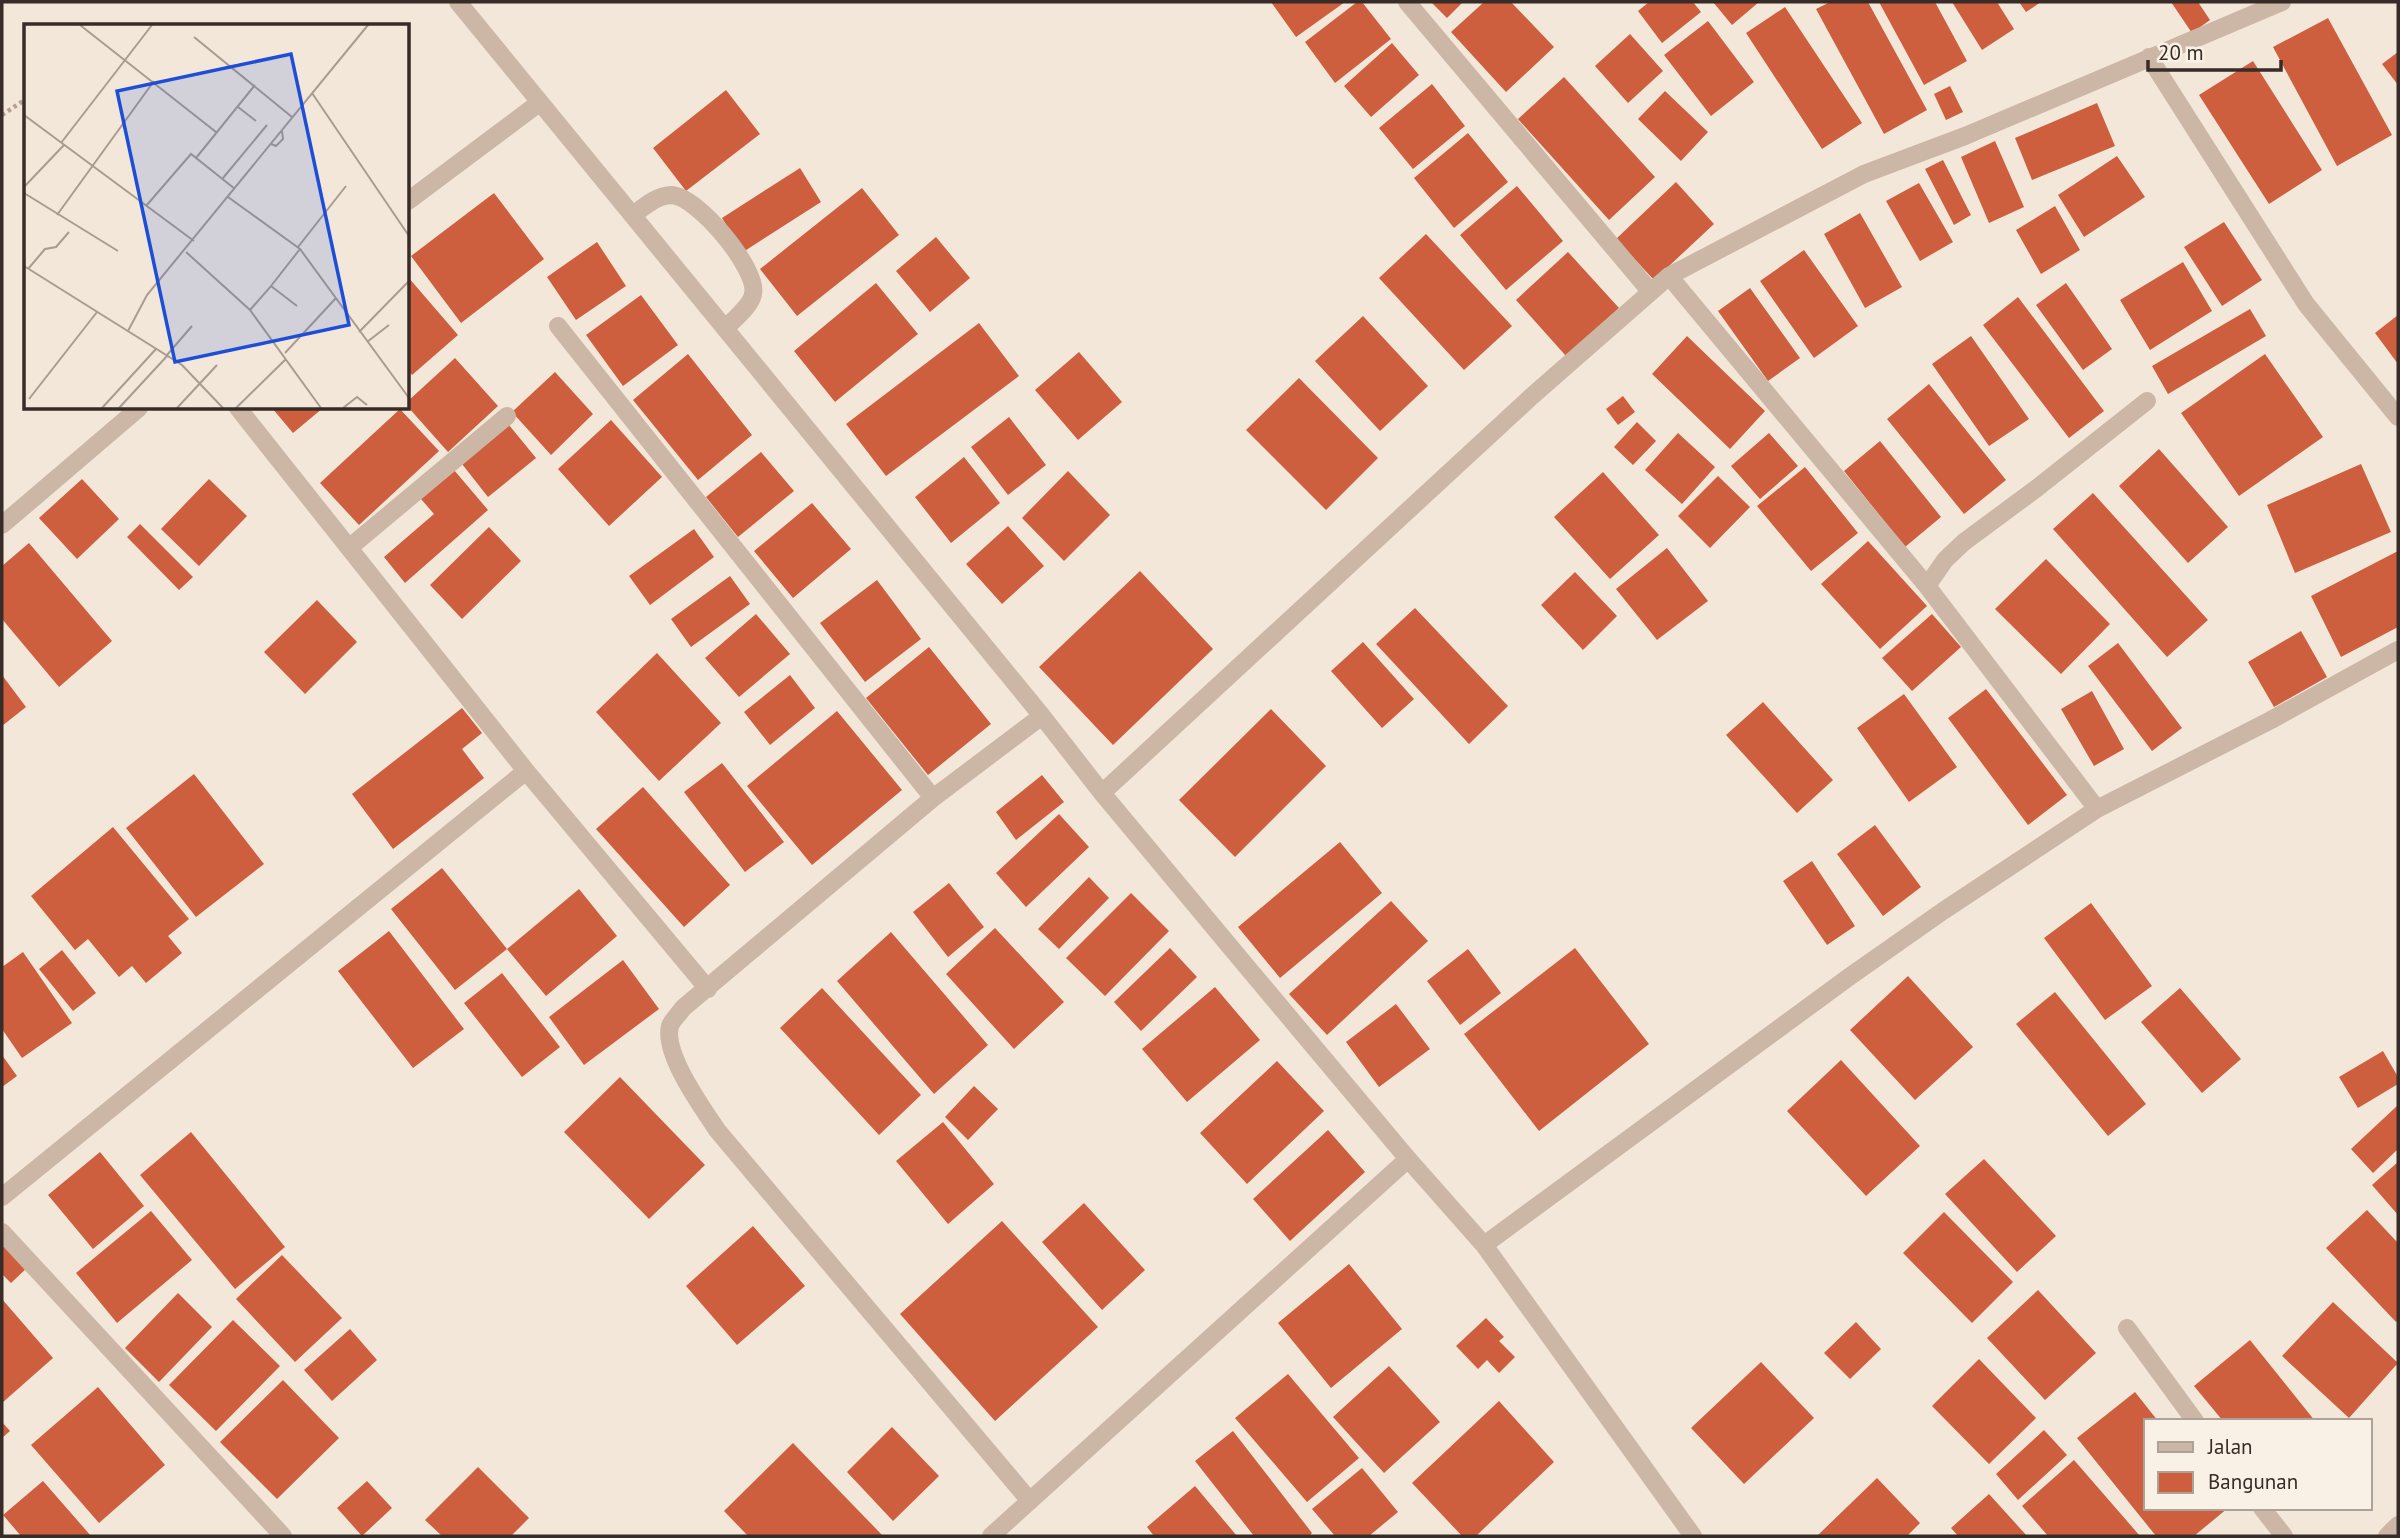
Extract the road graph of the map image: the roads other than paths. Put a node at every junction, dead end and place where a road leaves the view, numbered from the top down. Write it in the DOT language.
graph roads {
  1 [pos="458,2"];
  2 [pos="1407,2"];
  3 [pos="2282,2"];
  4 [pos="2149,57"];
  5 [pos="539,103"];
  6 [pos="410,200"];
  7 [pos="633,215"];
  8 [pos="1669,276"];
  9 [pos="1650,291"];
  10 [pos="558,326"];
  11 [pos="726,328"];
  12 [pos="2147,401"];
  13 [pos="137,410"];
  14 [pos="240,410"];
  15 [pos="507,416"];
  16 [pos="2398,417"];
  17 [pos="2,524"];
  18 [pos="350,547"];
  19 [pos="1927,586"];
  20 [pos="2398,650"];
  21 [pos="1042,716"];
  22 [pos="526,771"];
  23 [pos="1102,793"];
  24 [pos="933,798"];
  25 [pos="2097,809"];
  26 [pos="708,989"];
  27 [pos="1408,1159"];
  28 [pos="2,1197"];
  29 [pos="2,1232"];
  30 [pos="1485,1245"];
  31 [pos="2127,1328"];
  32 [pos="2194,1419"];
  33 [pos="1030,1501"];
  34 [pos="2264,1510"];
  35 [pos="2398,1525"];
  36 [pos="283,1536"];
  37 [pos="991,1536"];
  38 [pos="1693,1536"];
  39 [pos="2284,1536"];
  40 [pos="2387,1536"];
  1 -- 5 [label="street"];
  2 -- 9 [label="street"];
  3 -- 4 [label="street"];
  4 -- 8 [label="street"];
  4 -- 16 [label="street"];
  5 -- 6 [label="street"];
  5 -- 7 [label="street"];
  7 -- 11 [label="street"];
  7 -- 11 [label="street"];
  8 -- 9 [label="street"];
  8 -- 19 [label="street"];
  9 -- 23 [label="street"];
  10 -- 24 [label="street"];
  11 -- 21 [label="street"];
  12 -- 19 [label="street"];
  13 -- 17 [label="street"];
  14 -- 18 [label="street"];
  15 -- 18 [label="street"];
  18 -- 22 [label="street"];
  19 -- 25 [label="street"];
  20 -- 25 [label="street"];
  21 -- 23 [label="street"];
  21 -- 24 [label="street"];
  22 -- 26 [label="street"];
  22 -- 28 [label="street"];
  23 -- 27 [label="street"];
  24 -- 26 [label="street"];
  25 -- 30 [label="street"];
  26 -- 33 [label="street"];
  27 -- 30 [label="street"];
  27 -- 33 [label="street"];
  29 -- 36 [label="street"];
  30 -- 38 [label="street"];
  31 -- 32 [label="street"];
  33 -- 37 [label="street"];
  34 -- 39 [label="street"];
  35 -- 40 [label="street"];
}
